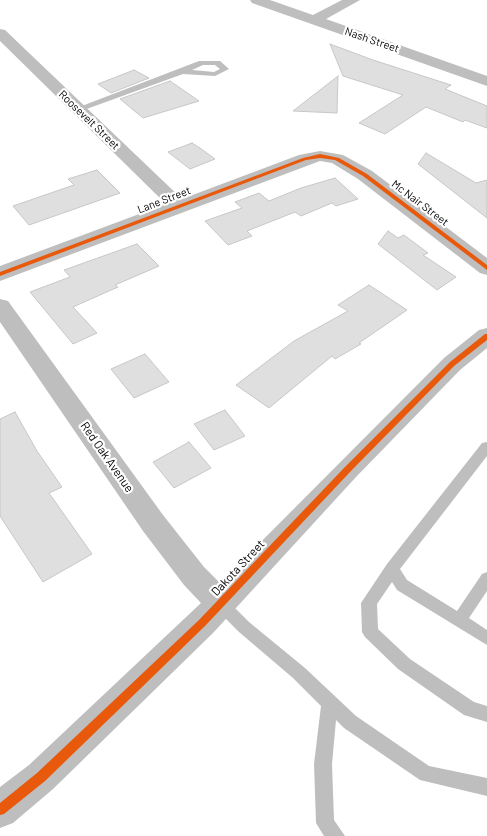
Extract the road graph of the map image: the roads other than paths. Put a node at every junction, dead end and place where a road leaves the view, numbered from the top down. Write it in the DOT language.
graph roads {
  1 [pos="257,0"];
  2 [pos="353,0"];
  3 [pos="314,20"];
  4 [pos="0,33"];
  5 [pos="182,72"];
  6 [pos="487,80"];
  7 [pos="78,109"];
  8 [pos="337,159"];
  9 [pos="179,206"];
  10 [pos="487,268"];
  11 [pos="0,274"];
  12 [pos="0,306"];
  13 [pos="487,336"];
  14 [pos="487,447"];
  15 [pos="392,569"];
  16 [pos="487,579"];
  17 [pos="220,604"];
  18 [pos="459,620"];
  19 [pos="487,638"];
  20 [pos="330,703"];
  21 [pos="487,714"];
  22 [pos="487,787"];
  23 [pos="0,810"];
  24 [pos="336,836"];
  1 -- 3 [label="street, Nash Street"];
  2 -- 3 [label="street"];
  3 -- 6 [label="street, Nash Street"];
  4 -- 7 [label="street, Roosevelt Street"];
  5 -- 7 [label="lane"];
  7 -- 9 [label="street, Roosevelt Street"];
  8 -- 9 [label="street, Lane Street"];
  8 -- 10 [label="street, Mc Nair Street"];
  9 -- 11 [label="street, Lane Street"];
  12 -- 17 [label="street, Red Oak Avenue"];
  13 -- 17 [label="street, Dakota Street"];
  14 -- 15 [label="lane"];
  15 -- 18 [label="lane"];
  15 -- 21 [label="lane"];
  16 -- 18 [label="lane"];
  17 -- 20 [label="lane"];
  17 -- 23 [label="street, Dakota Street"];
  18 -- 19 [label="lane"];
  20 -- 22 [label="lane"];
  20 -- 24 [label="lane"];
}
